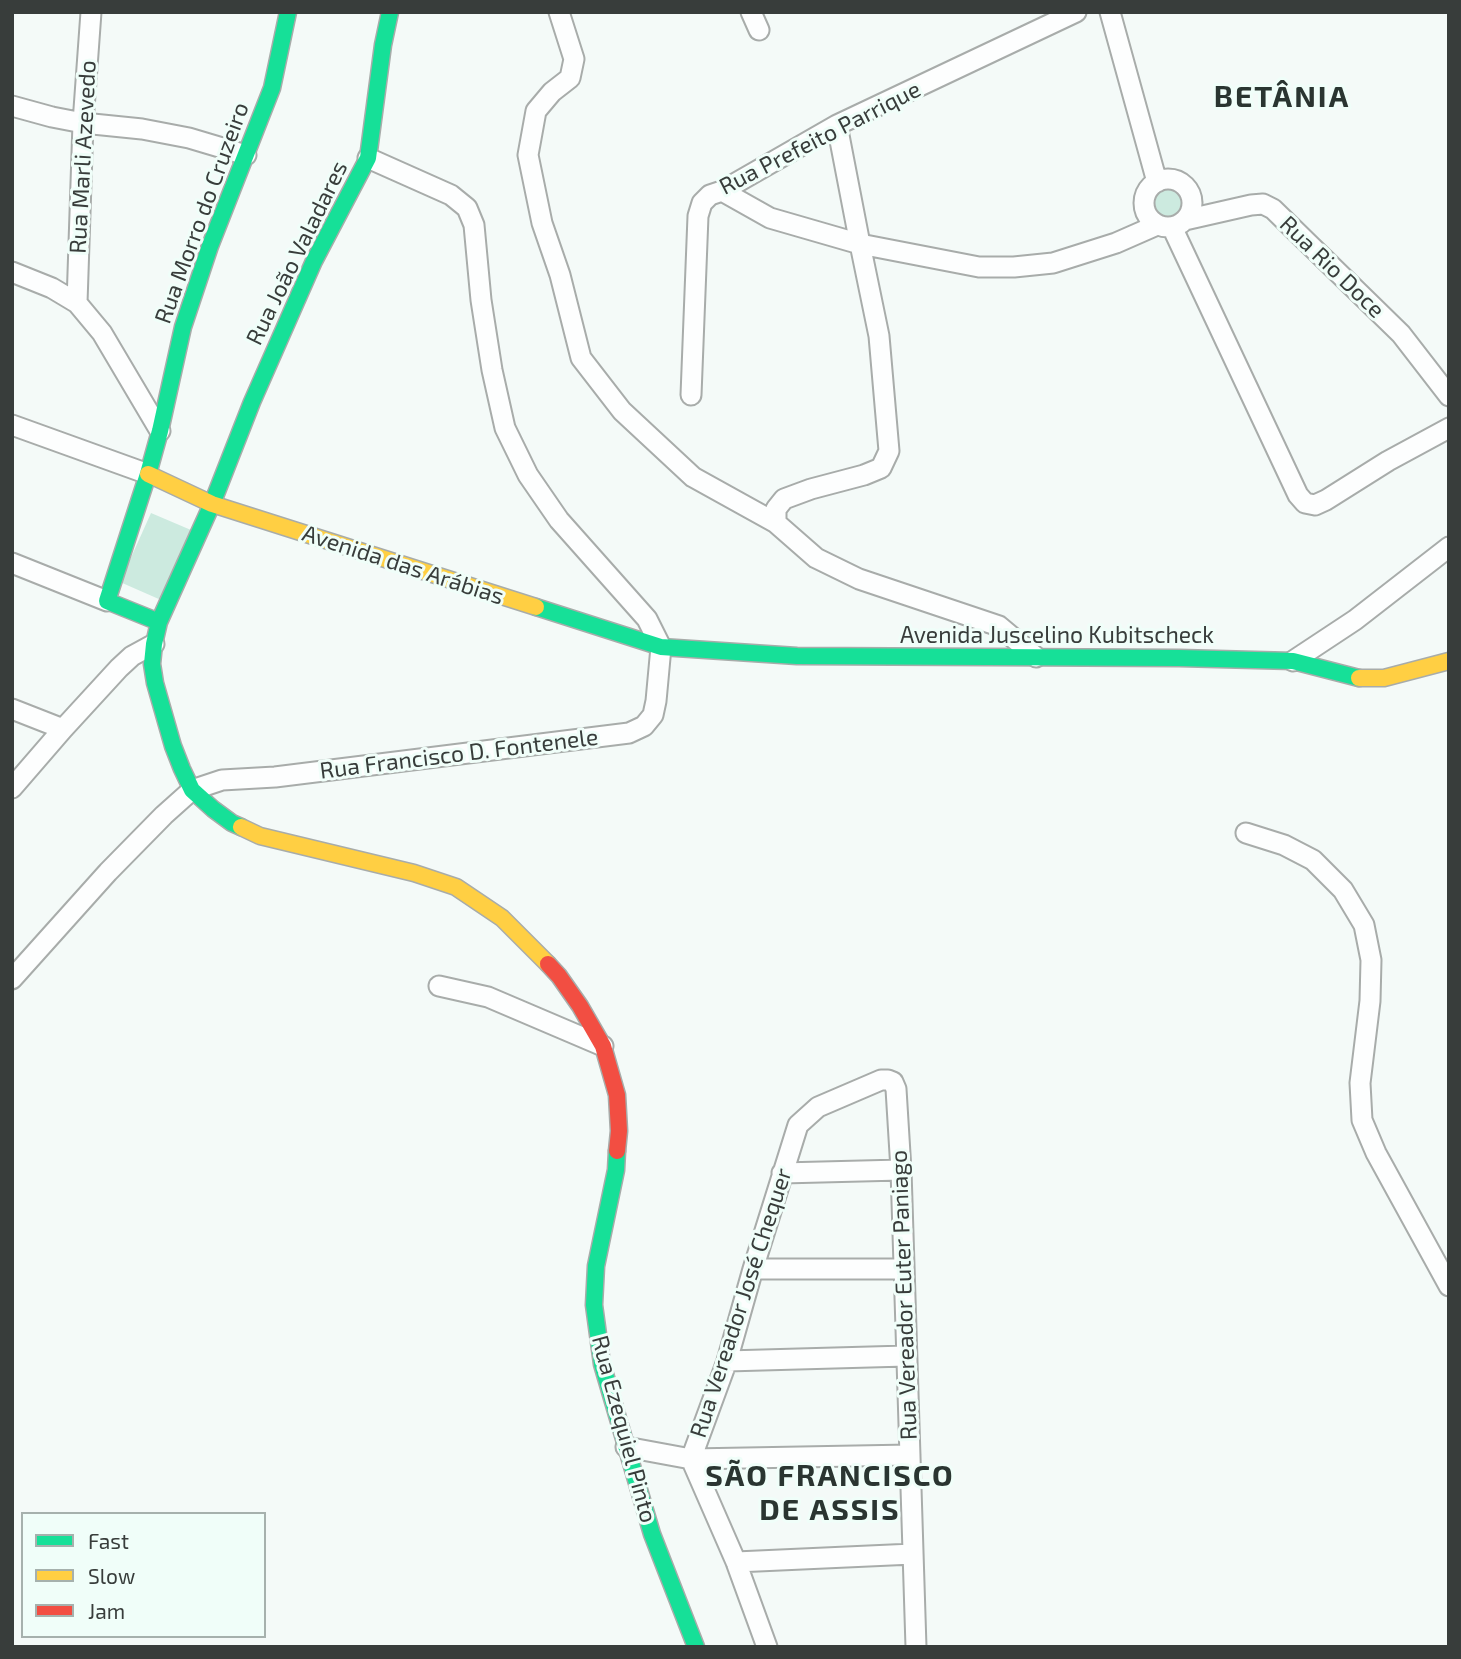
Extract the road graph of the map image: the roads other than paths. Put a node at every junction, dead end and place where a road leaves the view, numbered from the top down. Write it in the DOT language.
graph roads {
  1 [pos="90,12"];
  2 [pos="288,12"];
  3 [pos="390,12"];
  4 [pos="559,12"];
  5 [pos="1076,12"];
  6 [pos="1110,12"];
  7 [pos="12,106"];
  8 [pos="83,123"];
  9 [pos="837,125"];
  10 [pos="246,155"];
  11 [pos="368,158"];
  12 [pos="1157,182"];
  13 [pos="722,191"];
  14 [pos="1171,224"];
  15 [pos="860,244"];
  16 [pos="12,272"];
  17 [pos="77,303"];
  18 [pos="691,395"];
  19 [pos="1449,396"];
  20 [pos="12,425"];
  21 [pos="1449,428"];
  22 [pos="160,431"];
  23 [pos="148,474"];
  24 [pos="212,505"];
  25 [pos="776,523"];
  26 [pos="1449,547"];
  27 [pos="12,563"];
  28 [pos="107,601"];
  29 [pos="159,622"];
  30 [pos="154,644"];
  31 [pos="661,647"];
  32 [pos="1036,657"];
  33 [pos="1293,661"];
  34 [pos="1449,661"];
  35 [pos="12,709"];
  36 [pos="63,729"];
  37 [pos="12,788"];
  38 [pos="192,790"];
  39 [pos="1246,833"];
  40 [pos="12,979"];
  41 [pos="439,986"];
  42 [pos="603,1046"];
  43 [pos="881,1080"];
  44 [pos="901,1170"];
  45 [pos="782,1173"];
  46 [pos="753,1269"];
  47 [pos="904,1269"];
  48 [pos="1449,1286"];
  49 [pos="906,1356"];
  50 [pos="727,1361"];
  51 [pos="626,1447"];
  52 [pos="909,1455"];
  53 [pos="691,1458"];
  54 [pos="913,1554"];
  55 [pos="736,1562"];
  56 [pos="696,1647"];
  57 [pos="767,1647"];
  58 [pos="916,1647"];
  1 -- 8 [label="street, Rua Marli Azevedo"];
  2 -- 10 [label="street, Rua Morro do Cruzeiro"];
  3 -- 11 [label="street, Rua João Valadares"];
  4 -- 25 [label="street"];
  5 -- 9 [label="street, Rua Prefeito Parrique"];
  6 -- 12 [label="street"];
  7 -- 8 [label="street"];
  8 -- 10 [label="street"];
  8 -- 17 [label="street, Rua Marli Azevedo"];
  9 -- 13 [label="street, Rua Prefeito Parrique"];
  9 -- 15 [label="street"];
  10 -- 22 [label="street, Rua Morro do Cruzeiro"];
  11 -- 24 [label="street, Rua João Valadares"];
  11 -- 31 [label="street"];
  12 -- 14 [label="street"];
  12 -- 14 [label="street"];
  13 -- 15 [label="street, Rua Rio Doce"];
  13 -- 18 [label="street, Rua Prefeito Parrique"];
  14 -- 15 [label="street, Rua Rio Doce"];
  14 -- 19 [label="street, Rua Rio Doce"];
  14 -- 21 [label="street"];
  15 -- 25 [label="street"];
  16 -- 17 [label="street"];
  17 -- 22 [label="street"];
  20 -- 23 [label="street"];
  22 -- 23 [label="street, Rua Morro do Cruzeiro"];
  23 -- 24 [label="street, Avenida das Arábias"];
  23 -- 28 [label="street, Rua Morro do Cruzeiro"];
  24 -- 29 [label="street, Rua João Valadares"];
  24 -- 31 [label="street, Avenida das Arábias"];
  25 -- 32 [label="street"];
  26 -- 33 [label="street"];
  27 -- 28 [label="street"];
  28 -- 29 [label="street"];
  29 -- 30 [label="street, Rua João Valadares"];
  30 -- 36 [label="street"];
  30 -- 38 [label="street, Rua João Valadares"];
  31 -- 32 [label="street, Avenida Juscelino Kubitscheck"];
  31 -- 38 [label="street, Rua Francisco D. Fontenele"];
  32 -- 33 [label="street, Avenida Juscelino Kubitscheck"];
  33 -- 34 [label="street, Avenida Juscelino Kubitscheck"];
  35 -- 36 [label="street"];
  36 -- 37 [label="street"];
  38 -- 40 [label="street"];
  38 -- 42 [label="street, Rua Ezequiel Pinto"];
  39 -- 48 [label="street"];
  41 -- 42 [label="street"];
  42 -- 51 [label="street, Rua Ezequiel Pinto"];
  43 -- 44 [label="street, Rua Vereador Euter Paniago"];
  43 -- 45 [label="street, Rua Vereador José Chequer"];
  44 -- 45 [label="street"];
  44 -- 47 [label="street, Rua Vereador Euter Paniago"];
  45 -- 46 [label="street, Rua Vereador José Chequer"];
  46 -- 47 [label="street"];
  46 -- 50 [label="street, Rua Vereador José Chequer"];
  47 -- 49 [label="street, Rua Vereador Euter Paniago"];
  49 -- 50 [label="street"];
  49 -- 52 [label="street, Rua Vereador Euter Paniago"];
  50 -- 53 [label="street, Rua Vereador José Chequer"];
  51 -- 53 [label="street"];
  51 -- 56 [label="street, Rua Ezequiel Pinto"];
  52 -- 53 [label="street"];
  52 -- 54 [label="street, Rua Vereador Euter Paniago"];
  53 -- 55 [label="street, Rua Vereador José Chequer"];
  54 -- 55 [label="street"];
  54 -- 58 [label="street, Rua Vereador Euter Paniago"];
  55 -- 57 [label="street, Rua Vereador José Chequer"];
}
